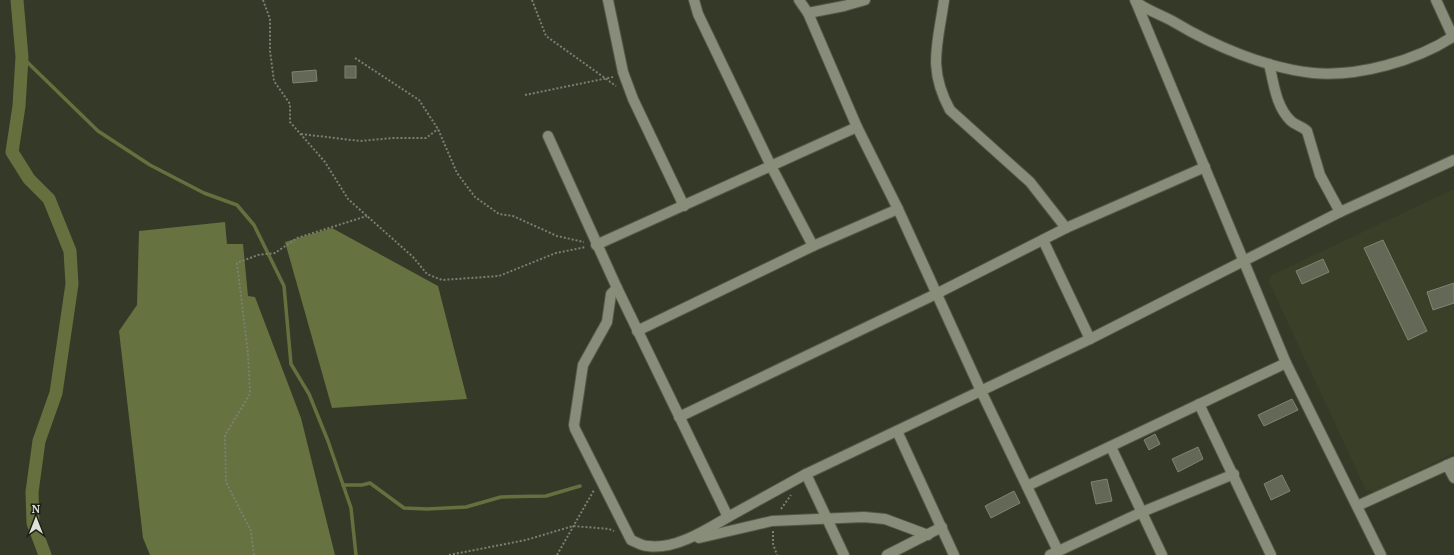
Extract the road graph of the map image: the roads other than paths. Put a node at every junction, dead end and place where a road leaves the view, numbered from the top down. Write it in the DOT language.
graph roads {
  1 [pos="608,0"];
  2 [pos="694,0"];
  3 [pos="799,0"];
  4 [pos="865,0"];
  5 [pos="944,0"];
  6 [pos="1436,0"];
  7 [pos="1136,1"];
  8 [pos="808,13"];
  9 [pos="1454,37"];
  10 [pos="1269,64"];
  11 [pos="857,127"];
  12 [pos="548,136"];
  13 [pos="1454,160"];
  14 [pos="771,166"];
  15 [pos="1205,167"];
  16 [pos="684,206"];
  17 [pos="898,209"];
  18 [pos="1340,212"];
  19 [pos="1066,228"];
  20 [pos="1043,240"];
  21 [pos="596,245"];
  22 [pos="813,246"];
  23 [pos="1242,260"];
  24 [pos="617,288"];
  25 [pos="936,294"];
  26 [pos="637,331"];
  27 [pos="1090,339"];
  28 [pos="1286,363"];
  29 [pos="981,391"];
  30 [pos="1199,404"];
  31 [pos="679,417"];
  32 [pos="897,431"];
  33 [pos="1111,447"];
  34 [pos="1451,463"];
  35 [pos="806,474"];
  36 [pos="1234,474"];
  37 [pos="1454,478"];
  38 [pos="1027,486"];
  39 [pos="1357,506"];
  40 [pos="1142,512"];
  41 [pos="728,516"];
  42 [pos="827,519"];
  43 [pos="942,527"];
  44 [pos="928,535"];
  45 [pos="666,545"];
  46 [pos="1054,553"];
  47 [pos="1269,554"];
  48 [pos="844,555"];
  49 [pos="887,555"];
  50 [pos="954,555"];
  51 [pos="1162,555"];
  52 [pos="1381,555"];
  1 -- 16 [label="street"];
  2 -- 14 [label="street"];
  3 -- 8 [label="street"];
  4 -- 8 [label="street"];
  5 -- 19 [label="street"];
  6 -- 9 [label="street"];
  7 -- 10 [label="street"];
  7 -- 15 [label="street"];
  8 -- 11 [label="street"];
  9 -- 10 [label="street"];
  10 -- 18 [label="street"];
  11 -- 14 [label="street"];
  11 -- 17 [label="street"];
  12 -- 21 [label="street"];
  13 -- 18 [label="street"];
  14 -- 16 [label="street"];
  14 -- 22 [label="street"];
  15 -- 19 [label="street"];
  15 -- 23 [label="street"];
  16 -- 21 [label="street"];
  17 -- 22 [label="street"];
  17 -- 25 [label="street"];
  18 -- 23 [label="street"];
  19 -- 20 [label="street"];
  20 -- 25 [label="street"];
  20 -- 27 [label="street"];
  21 -- 24 [label="street"];
  22 -- 26 [label="street"];
  23 -- 27 [label="street"];
  23 -- 28 [label="street"];
  24 -- 26 [label="street"];
  24 -- 45 [label="street"];
  25 -- 29 [label="street"];
  25 -- 31 [label="street"];
  26 -- 31 [label="street"];
  27 -- 29 [label="street"];
  28 -- 30 [label="street"];
  28 -- 39 [label="street"];
  29 -- 32 [label="street"];
  29 -- 38 [label="street"];
  30 -- 33 [label="street"];
  30 -- 36 [label="street"];
  31 -- 41 [label="street"];
  32 -- 35 [label="street"];
  32 -- 43 [label="street"];
  33 -- 38 [label="street"];
  33 -- 40 [label="street"];
  34 -- 37 [label="street"];
  34 -- 39 [label="street"];
  35 -- 41 [label="street"];
  35 -- 42 [label="street"];
  36 -- 40 [label="street"];
  36 -- 47 [label="street"];
  38 -- 46 [label="street"];
  39 -- 52 [label="street"];
  40 -- 46 [label="street"];
  40 -- 51 [label="street"];
  41 -- 45 [label="street"];
  42 -- 44 [label="street"];
  42 -- 45 [label="street"];
  42 -- 48 [label="street"];
  43 -- 44 [label="street"];
  43 -- 50 [label="street"];
  44 -- 49 [label="street"];
}
